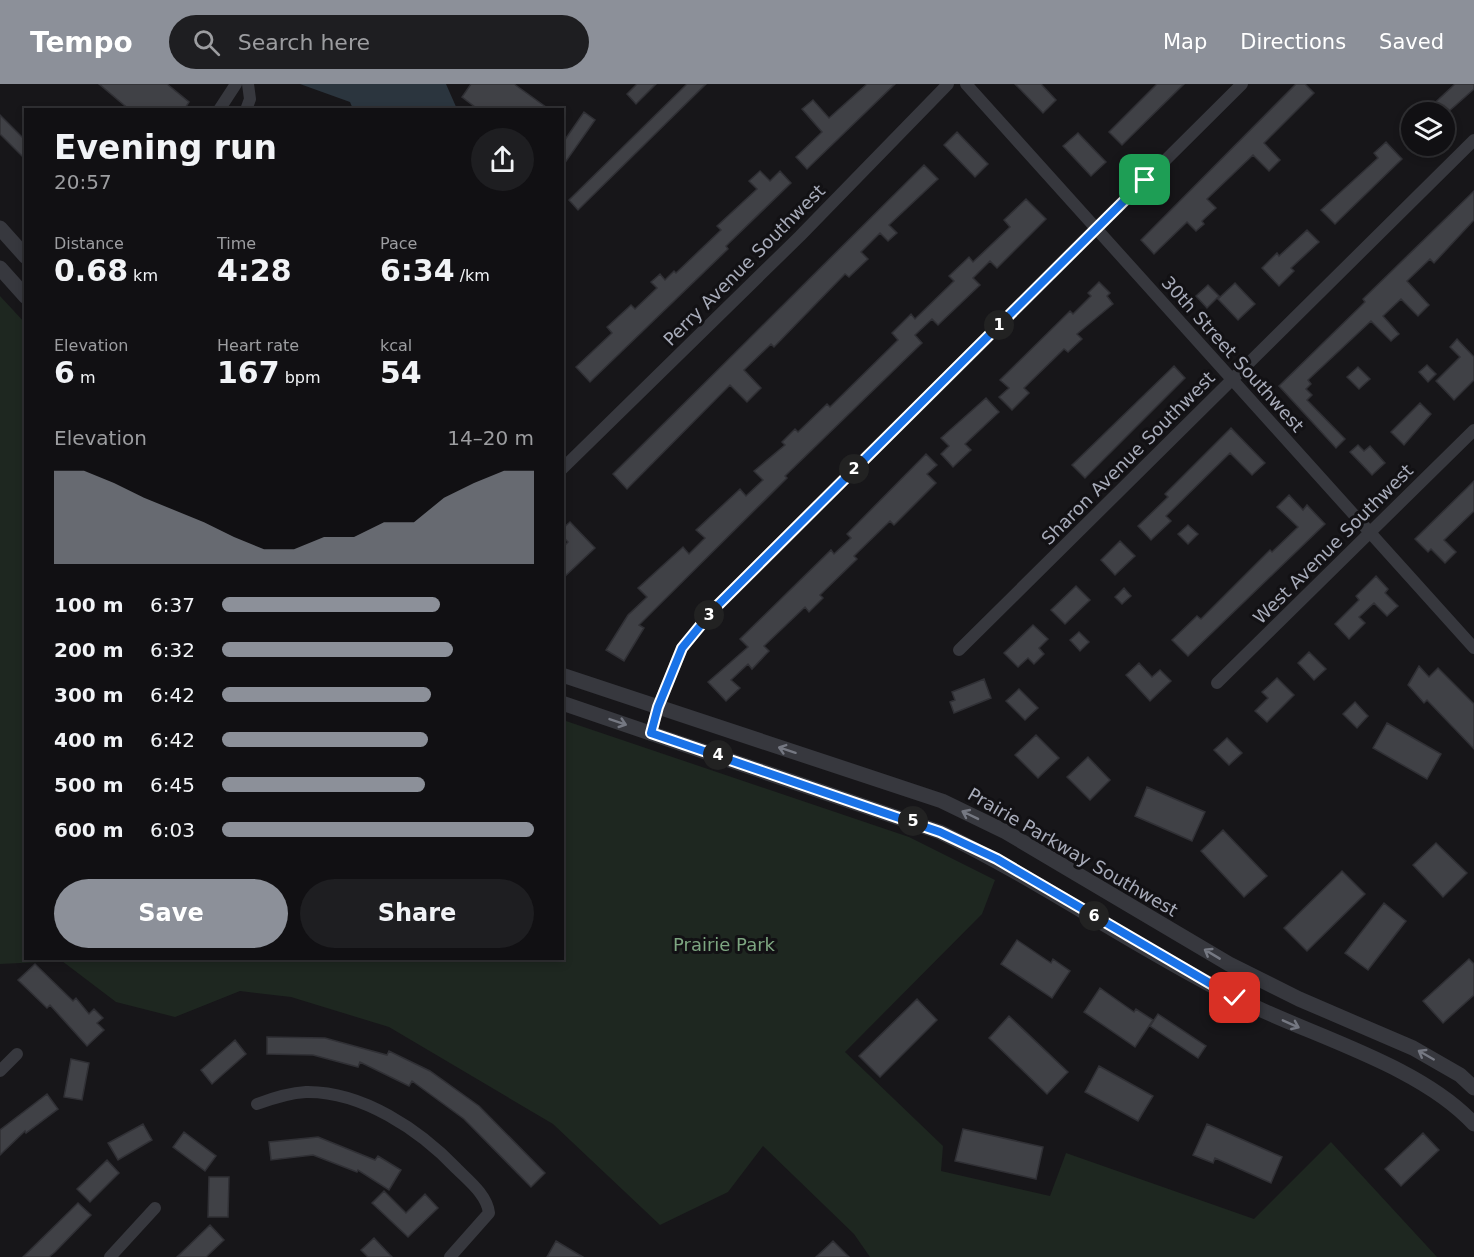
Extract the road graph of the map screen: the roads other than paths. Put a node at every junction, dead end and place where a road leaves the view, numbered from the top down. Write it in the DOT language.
graph roads {
  1 [pos="236,84"];
  2 [pos="248,84"];
  3 [pos="948,84"];
  4 [pos="966,84"];
  5 [pos="1242,84"];
  6 [pos="220,108"];
  7 [pos="247,108"];
  8 [pos="1474,140"];
  9 [pos="0,228"];
  10 [pos="1096,228"];
  11 [pos="24,255"];
  12 [pos="0,268"];
  13 [pos="24,295"];
  14 [pos="1233,380"];
  15 [pos="1474,430"];
  16 [pos="564,467"];
  17 [pos="1369,535"];
  18 [pos="1474,648"];
  19 [pos="959,650"];
  20 [pos="564,676"];
  21 [pos="1217,683"];
  22 [pos="564,704"];
  23 [pos="658,707"];
  24 [pos="651,733"];
  25 [pos="16,1054"];
  26 [pos="0,1071"];
  27 [pos="1474,1088"];
  28 [pos="257,1104"];
  29 [pos="1474,1124"];
  30 [pos="155,1208"];
  31 [pos="110,1257"];
  32 [pos="450,1257"];
  1 -- 6 [label="street"];
  2 -- 7 [label="street"];
  3 -- 16 [label="street, Perry Avenue Southwest"];
  4 -- 10 [label="street, 30th Street Southwest"];
  5 -- 10 [label="street"];
  8 -- 14 [label="street, Sharon Avenue Southwest"];
  9 -- 11 [label="street"];
  10 -- 14 [label="street, 30th Street Southwest"];
  10 -- 23 [label="street"];
  12 -- 13 [label="street"];
  14 -- 17 [label="street, 30th Street Southwest"];
  14 -- 19 [label="street, Sharon Avenue Southwest"];
  15 -- 17 [label="street, West Avenue Southwest"];
  17 -- 18 [label="street, 30th Street Southwest"];
  17 -- 21 [label="street, West Avenue Southwest"];
  20 -- 23 [label="street, Prairie Parkway Southwest"];
  22 -- 24 [label="street, one-way"];
  23 -- 24 [label="street"];
  27 -- 23 [label="street, Prairie Parkway Southwest, one-way"];
  24 -- 29 [label="street, one-way"];
  25 -- 26 [label="street"];
  28 -- 32 [label="street"];
  30 -- 31 [label="street"];
}
